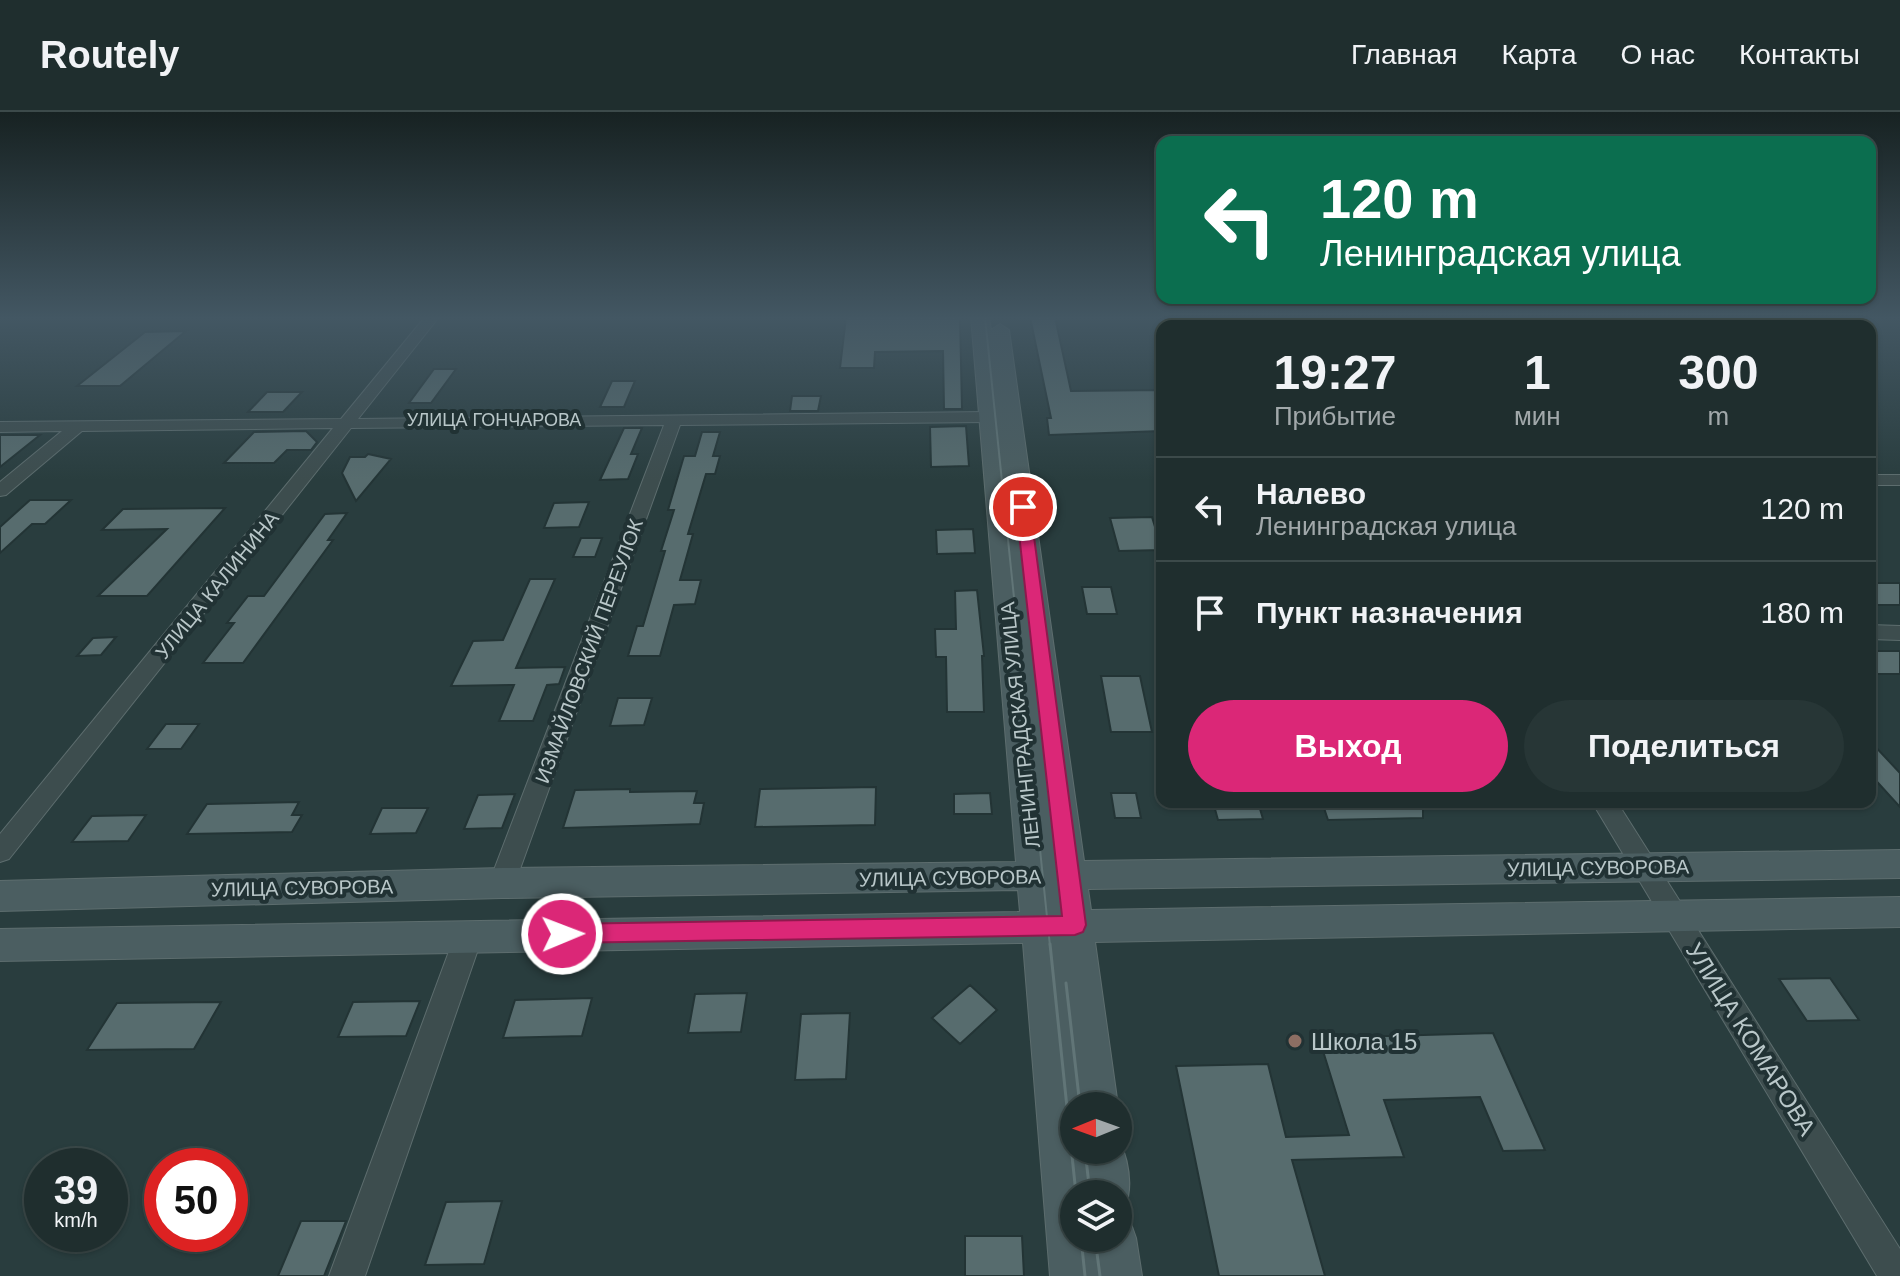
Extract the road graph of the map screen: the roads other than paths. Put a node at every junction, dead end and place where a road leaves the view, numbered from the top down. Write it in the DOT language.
graph roads {
  1 [pos="389,371"];
  2 [pos="984,371"];
  3 [pos="1004,371"];
  4 [pos="988,417"];
  5 [pos="674,419"];
  6 [pos="350,421"];
  7 [pos="0,427"];
  8 [pos="77,427"];
  9 [pos="1876,480"];
  10 [pos="1900,480"];
  11 [pos="0,491"];
  12 [pos="1876,632"];
  13 [pos="1900,633"];
  14 [pos="1608,808"];
  15 [pos="0,852"];
  16 [pos="1900,864"];
  17 [pos="1646,868"];
  18 [pos="1053,877"];
  19 [pos="502,883"];
  20 [pos="0,896"];
  21 [pos="1900,912"];
  22 [pos="1675,915"];
  23 [pos="1058,926"];
  24 [pos="469,935"];
  25 [pos="0,945"];
  26 [pos="1094,1092"];
  27 [pos="1115,1252"];
  28 [pos="347,1276"];
  29 [pos="1074,1276"];
  30 [pos="1118,1276"];
  31 [pos="1897,1276"];
  1 -- 6 [label="street, УЛИЦА КАЛИНИНА"];
  2 -- 4 [label="main road, ЛЕНИНГРАДСКАЯ УЛИЦА"];
  3 -- 18 [label="main road, ЛЕНИНГРАДСКАЯ УЛИЦА"];
  4 -- 5 [label="street, УЛИЦА ГОНЧАРОВА"];
  4 -- 18 [label="main road, ЛЕНИНГРАДСКАЯ УЛИЦА"];
  5 -- 6 [label="street, УЛИЦА ГОНЧАРОВА"];
  5 -- 19 [label="street, ИЗМАЙЛОВСКИЙ ПЕРЕУЛОК"];
  6 -- 8 [label="street, УЛИЦА ГОНЧАРОВА"];
  6 -- 15 [label="street, УЛИЦА КАЛИНИНА"];
  7 -- 8 [label="street, УЛИЦА ГОНЧАРОВА"];
  8 -- 11 [label="street"];
  9 -- 10 [label="street"];
  12 -- 13 [label="street"];
  14 -- 17 [label="street, УЛИЦА КОМАРОВА"];
  16 -- 17 [label="main road, УЛИЦА СУВОРОВА"];
  17 -- 18 [label="main road, УЛИЦА СУВОРОВА"];
  17 -- 22 [label="street, УЛИЦА КОМАРОВА"];
  18 -- 19 [label="main road, УЛИЦА СУВОРОВА"];
  18 -- 23 [label="main road, ЛЕНИНГРАДСКАЯ УЛИЦА"];
  19 -- 20 [label="main road, УЛИЦА СУВОРОВА"];
  21 -- 22 [label="main road"];
  22 -- 23 [label="main road"];
  22 -- 31 [label="street, УЛИЦА КОМАРОВА"];
  23 -- 24 [label="main road"];
  23 -- 26 [label="main road, ЛЕНИНГРАДСКАЯ УЛИЦА"];
  23 -- 29 [label="main road, ЛЕНИНГРАДСКАЯ УЛИЦА"];
  24 -- 25 [label="main road"];
  24 -- 28 [label="street"];
  27 -- 30 [label="main road"];
}
